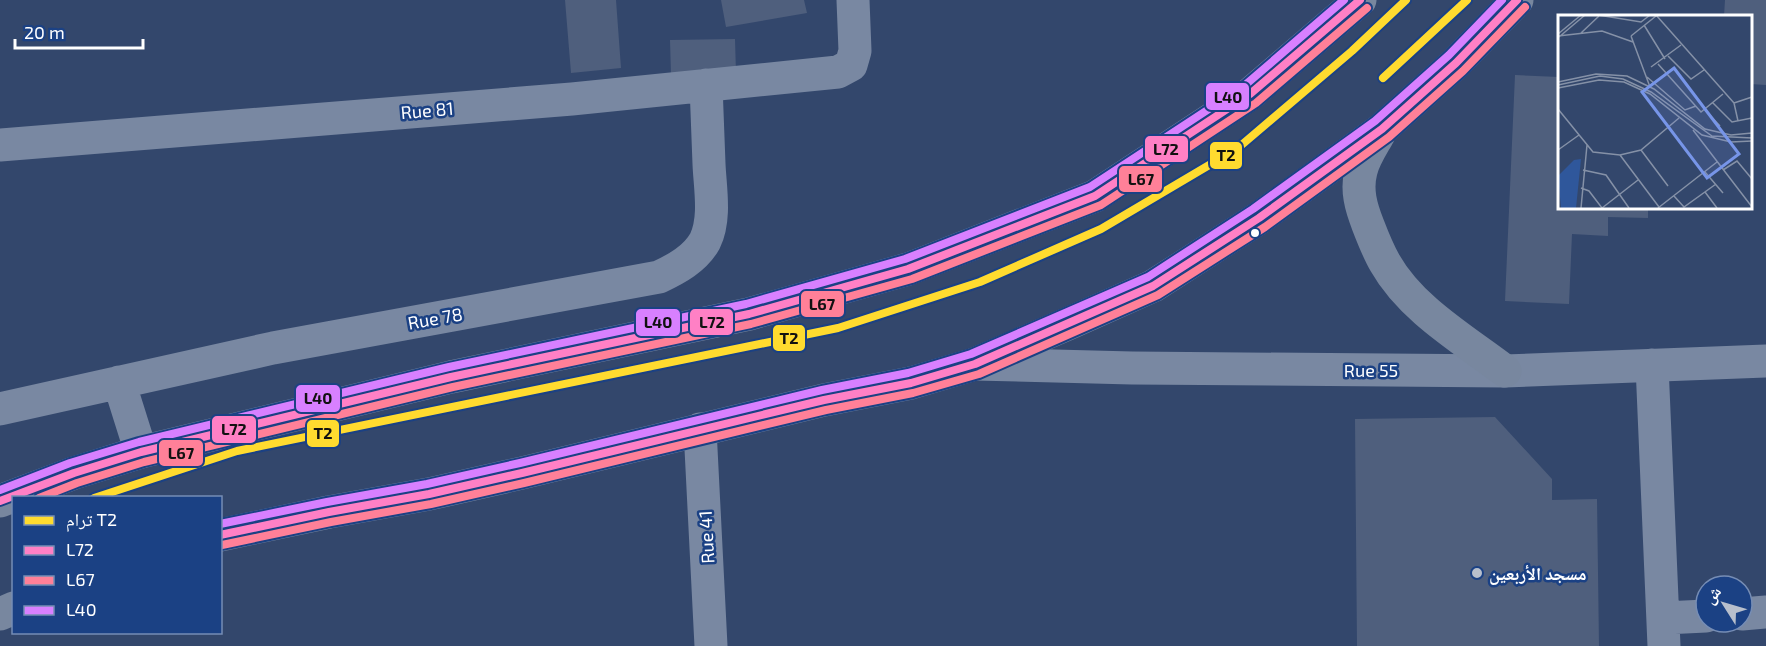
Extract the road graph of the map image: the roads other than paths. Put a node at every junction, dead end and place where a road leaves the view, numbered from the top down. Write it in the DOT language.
graph roads {
  1 [pos="852,0"];
  2 [pos="1360,0"];
  3 [pos="1517,0"];
  4 [pos="706,86"];
  5 [pos="1382,129"];
  6 [pos="0,145"];
  7 [pos="1766,361"];
  8 [pos="975,364"];
  9 [pos="1652,365"];
  10 [pos="1505,370"];
  11 [pos="119,382"];
  12 [pos="0,409"];
  13 [pos="700,429"];
  14 [pos="141,452"];
  15 [pos="4,497"];
  16 [pos="222,535"];
  17 [pos="1694,621"];
  18 [pos="1664,632"];
  19 [pos="711,646"];
  1 -- 4 [label="street, Rue 81"];
  2 -- 14 [label="main road"];
  3 -- 5 [label="main road"];
  4 -- 6 [label="street, Rue 81"];
  4 -- 11 [label="street, Rue 78"];
  5 -- 8 [label="main road"];
  5 -- 10 [label="main road"];
  7 -- 9 [label="street, Rue 55"];
  8 -- 10 [label="street, Rue 55"];
  8 -- 13 [label="main road"];
  9 -- 10 [label="street, Rue 55"];
  9 -- 18 [label="street"];
  11 -- 12 [label="street, Rue 78"];
  11 -- 14 [label="street"];
  13 -- 16 [label="main road"];
  13 -- 19 [label="street, Rue 41"];
  14 -- 15 [label="main road"];
  17 -- 18 [label="street"];
}
